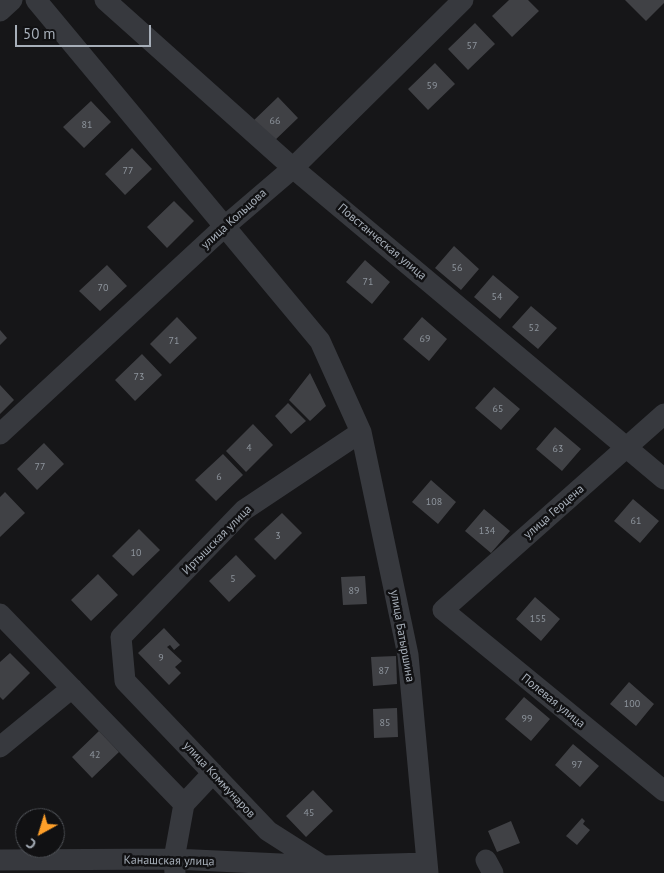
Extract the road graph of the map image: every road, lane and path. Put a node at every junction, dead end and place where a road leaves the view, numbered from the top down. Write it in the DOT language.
graph roads {
  1 [pos="12,0"];
  2 [pos="36,0"];
  3 [pos="104,0"];
  4 [pos="463,0"];
  5 [pos="0,11"];
  6 [pos="293,168"];
  7 [pos="224,227"];
  8 [pos="664,414"];
  9 [pos="361,432"];
  10 [pos="0,434"];
  11 [pos="628,447"];
  12 [pos="664,479"];
  13 [pos="442,610"];
  14 [pos="0,614"];
  15 [pos="125,681"];
  16 [pos="72,688"];
  17 [pos="0,747"];
  18 [pos="213,773"];
  19 [pos="664,791"];
  20 [pos="184,804"];
  21 [pos="0,860"];
  22 [pos="175,866"];
  23 [pos="324,866"];
  24 [pos="428,868"];
  1 -- 5 [label="street"];
  2 -- 7 [label="street"];
  3 -- 6 [label="street, Повстанческая улица"];
  4 -- 6 [label="street, улица Кольцова"];
  6 -- 7 [label="street, улица Кольцова"];
  6 -- 11 [label="street, Повстанческая улица"];
  7 -- 9 [label="street"];
  7 -- 10 [label="street, улица Кольцова"];
  8 -- 11 [label="street, улица Герцена"];
  9 -- 15 [label="street, Иртышская улица"];
  9 -- 24 [label="street, улица Батыршина"];
  11 -- 12 [label="street, Повстанческая улица"];
  11 -- 13 [label="street, улица Герцена"];
  13 -- 19 [label="street, Полевая улица"];
  14 -- 16 [label="street"];
  15 -- 18 [label="street, улица Коммунаров"];
  16 -- 17 [label="street"];
  16 -- 20 [label="street"];
  18 -- 20 [label="street"];
  18 -- 23 [label="street, улица Коммунаров"];
  20 -- 22 [label="street"];
  21 -- 22 [label="street, Канашская улица"];
  22 -- 23 [label="street, Канашская улица"];
  23 -- 24 [label="street, Канашская улица"];
}
